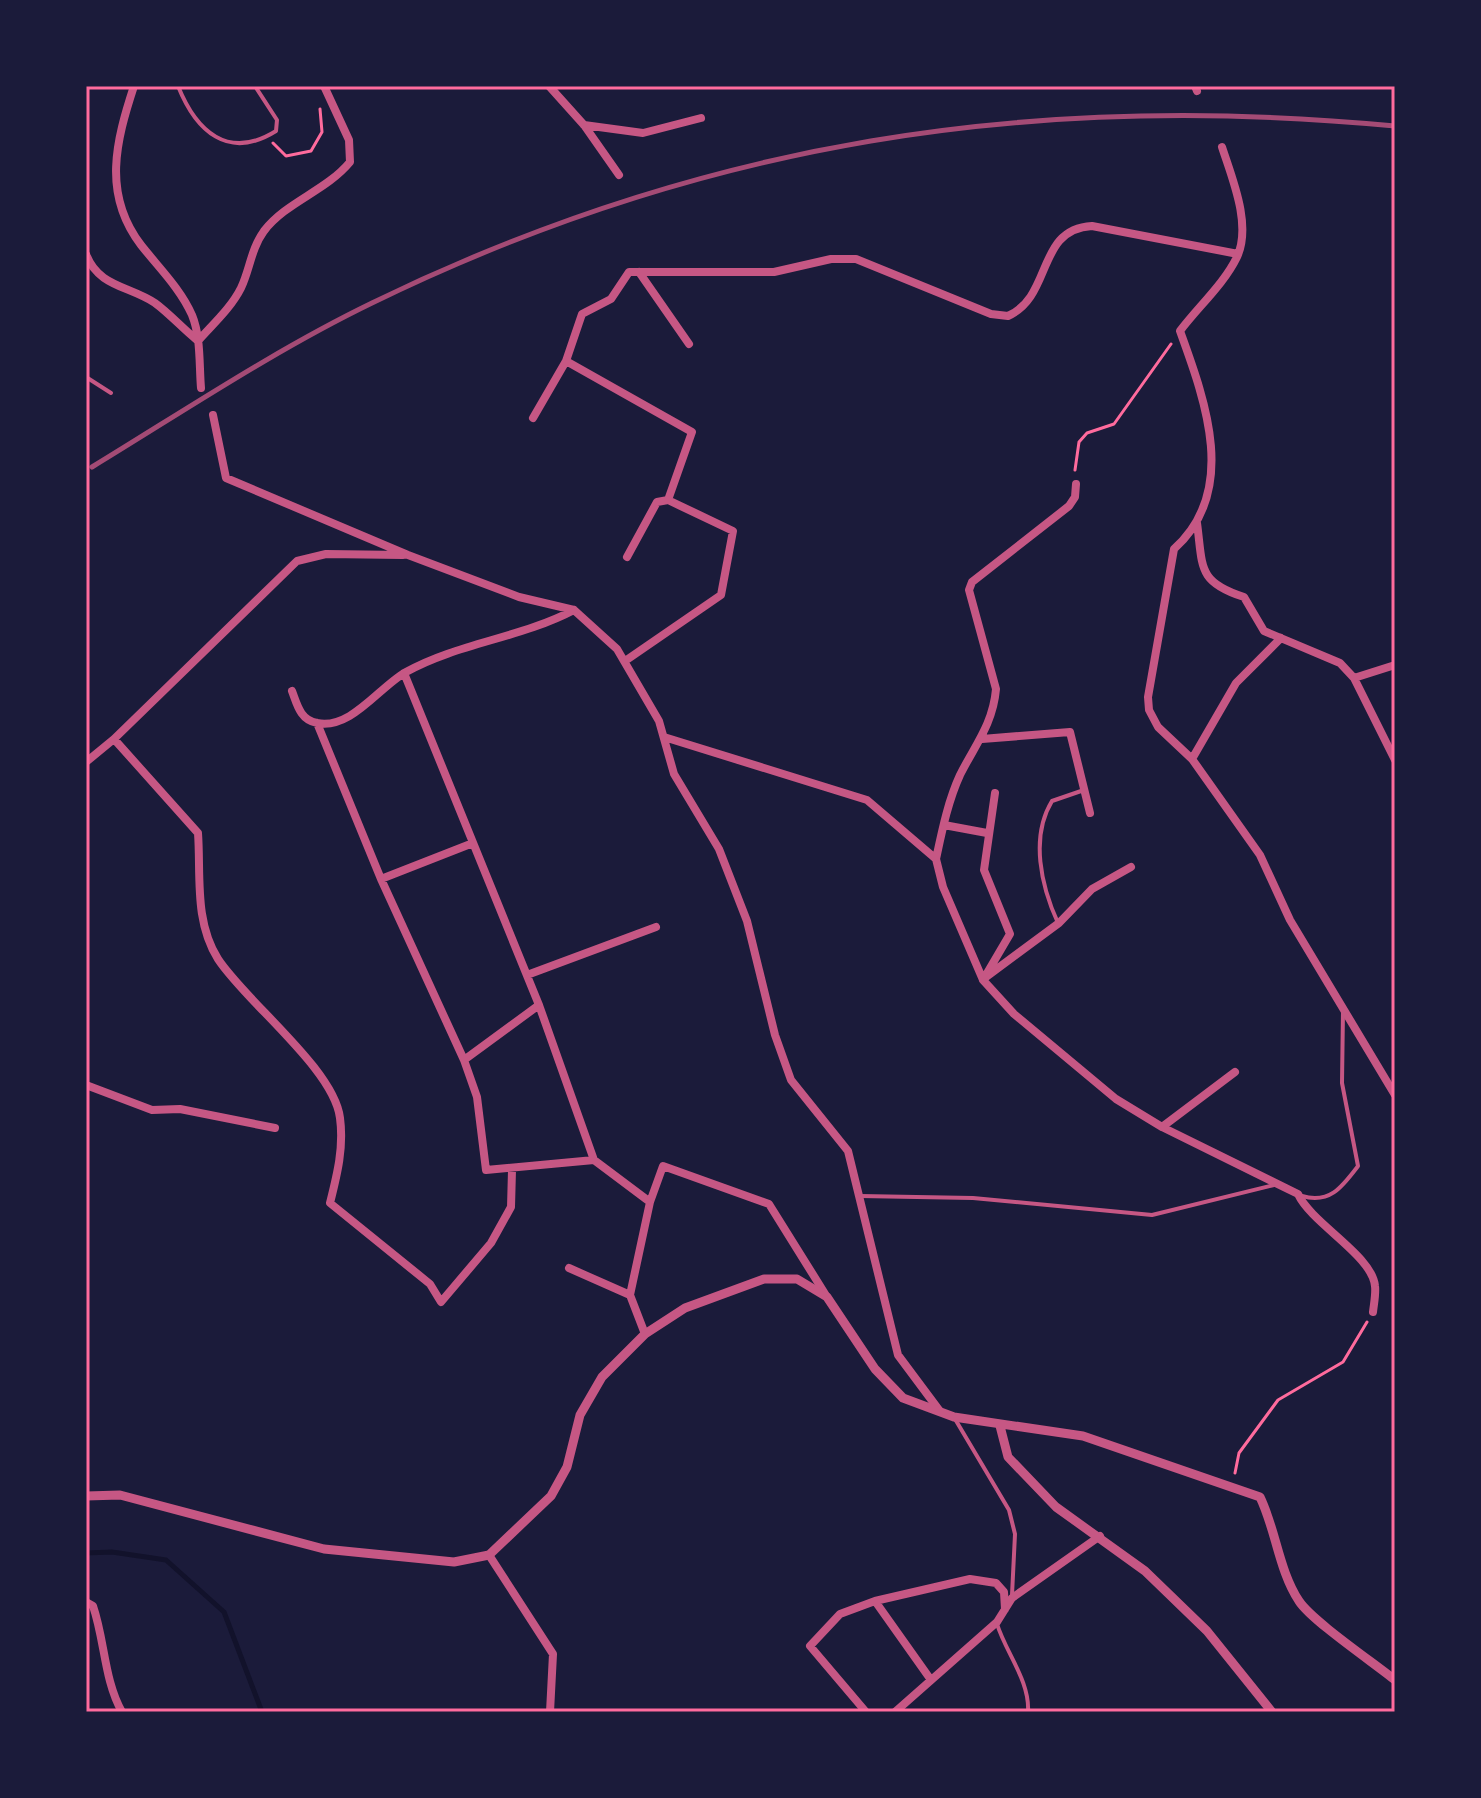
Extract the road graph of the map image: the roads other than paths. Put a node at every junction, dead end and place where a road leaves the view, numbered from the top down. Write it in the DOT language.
graph roads {
  1 [pos="134,86"];
  2 [pos="178,86"];
  3 [pos="255,86"];
  4 [pos="324,86"];
  5 [pos="549,86"];
  6 [pos="701,118"];
  7 [pos="584,125"];
  8 [pos="1222,147"];
  9 [pos="619,175"];
  10 [pos="1238,254"];
  11 [pos="86,257"];
  12 [pos="639,272"];
  13 [pos="198,341"];
  14 [pos="689,344"];
  15 [pos="566,361"];
  16 [pos="86,377"];
  17 [pos="201,388"];
  18 [pos="111,393"];
  19 [pos="213,415"];
  20 [pos="533,418"];
  21 [pos="1076,484"];
  22 [pos="668,500"];
  23 [pos="1197,522"];
  24 [pos="408,555"];
  25 [pos="627,557"];
  26 [pos="574,610"];
  27 [pos="1281,638"];
  28 [pos="625,661"];
  29 [pos="1395,665"];
  30 [pos="404,673"];
  31 [pos="1354,678"];
  32 [pos="292,691"];
  33 [pos="317,723"];
  34 [pos="664,737"];
  35 [pos="114,739"];
  36 [pos="982,739"];
  37 [pos="1192,759"];
  38 [pos="1395,760"];
  39 [pos="86,762"];
  40 [pos="1084,790"];
  41 [pos="995,793"];
  42 [pos="1090,813"];
  43 [pos="944,825"];
  44 [pos="987,833"];
  45 [pos="473,843"];
  46 [pos="936,859"];
  47 [pos="1131,867"];
  48 [pos="381,879"];
  49 [pos="1059,923"];
  50 [pos="656,927"];
  51 [pos="527,975"];
  52 [pos="983,980"];
  53 [pos="539,1005"];
  54 [pos="1344,1009"];
  55 [pos="464,1060"];
  56 [pos="1235,1072"];
  57 [pos="86,1085"];
  58 [pos="1395,1095"];
  59 [pos="1162,1127"];
  60 [pos="275,1128"];
  61 [pos="594,1160"];
  62 [pos="512,1170"];
  63 [pos="1277,1185"];
  64 [pos="1298,1194"];
  65 [pos="857,1195"];
  66 [pos="650,1202"];
  67 [pos="569,1268"];
  68 [pos="630,1295"];
  69 [pos="827,1297"];
  70 [pos="1373,1312"];
  71 [pos="645,1334"];
  72 [pos="939,1410"];
  73 [pos="954,1417"];
  74 [pos="1000,1426"];
  75 [pos="86,1496"];
  76 [pos="1100,1536"];
  77 [pos="489,1555"];
  78 [pos="1012,1598"];
  79 [pos="875,1601"];
  80 [pos="86,1602"];
  81 [pos="1005,1609"];
  82 [pos="997,1622"];
  83 [pos="931,1680"];
  84 [pos="1395,1680"];
  85 [pos="122,1712"];
  86 [pos="550,1712"];
  87 [pos="866,1712"];
  88 [pos="895,1712"];
  89 [pos="1028,1712"];
  90 [pos="1272,1712"];
  1 -- 13 [label="street"];
  2 -- 3 [label="lane"];
  4 -- 13 [label="street"];
  5 -- 7 [label="street"];
  6 -- 7 [label="street"];
  7 -- 9 [label="street"];
  8 -- 10 [label="street"];
  10 -- 12 [label="street"];
  10 -- 23 [label="street"];
  11 -- 13 [label="street"];
  12 -- 14 [label="street"];
  12 -- 15 [label="street"];
  13 -- 17 [label="street"];
  15 -- 20 [label="street"];
  15 -- 22 [label="street"];
  16 -- 18 [label="lane"];
  19 -- 24 [label="street"];
  21 -- 36 [label="street"];
  22 -- 25 [label="street"];
  22 -- 28 [label="street"];
  23 -- 27 [label="street"];
  23 -- 37 [label="street"];
  24 -- 26 [label="street"];
  24 -- 35 [label="street"];
  26 -- 28 [label="street"];
  26 -- 30 [label="street"];
  27 -- 31 [label="street"];
  27 -- 37 [label="street"];
  28 -- 34 [label="street"];
  29 -- 31 [label="street"];
  30 -- 33 [label="street"];
  30 -- 45 [label="street"];
  31 -- 38 [label="street"];
  32 -- 33 [label="street"];
  33 -- 48 [label="street"];
  34 -- 46 [label="street"];
  34 -- 65 [label="street"];
  35 -- 39 [label="street"];
  35 -- 62 [label="street"];
  36 -- 40 [label="street"];
  36 -- 43 [label="street"];
  37 -- 54 [label="street"];
  40 -- 42 [label="street"];
  40 -- 49 [label="lane"];
  41 -- 44 [label="street"];
  43 -- 44 [label="street"];
  43 -- 46 [label="street"];
  44 -- 52 [label="street"];
  45 -- 48 [label="street"];
  45 -- 51 [label="street"];
  46 -- 52 [label="street"];
  47 -- 49 [label="street"];
  48 -- 55 [label="street"];
  49 -- 52 [label="street"];
  50 -- 51 [label="street"];
  51 -- 53 [label="street"];
  52 -- 59 [label="street"];
  53 -- 55 [label="street"];
  53 -- 61 [label="street"];
  54 -- 58 [label="street"];
  54 -- 64 [label="lane"];
  55 -- 62 [label="street"];
  56 -- 59 [label="street"];
  57 -- 60 [label="street"];
  59 -- 63 [label="street"];
  61 -- 62 [label="street"];
  61 -- 66 [label="street"];
  63 -- 64 [label="street"];
  63 -- 65 [label="lane"];
  64 -- 70 [label="street"];
  65 -- 72 [label="street"];
  66 -- 68 [label="street"];
  66 -- 69 [label="street"];
  67 -- 68 [label="street"];
  68 -- 71 [label="street"];
  69 -- 71 [label="street"];
  69 -- 72 [label="street"];
  71 -- 77 [label="street"];
  72 -- 73 [label="street"];
  73 -- 74 [label="street"];
  73 -- 78 [label="lane"];
  74 -- 76 [label="street"];
  74 -- 84 [label="street"];
  75 -- 77 [label="street"];
  76 -- 78 [label="street"];
  76 -- 90 [label="street"];
  77 -- 86 [label="street"];
  78 -- 81 [label="street"];
  79 -- 81 [label="street"];
  79 -- 83 [label="street"];
  79 -- 87 [label="street"];
  80 -- 85 [label="street"];
  81 -- 82 [label="street"];
  82 -- 83 [label="street"];
  82 -- 89 [label="lane"];
  83 -- 88 [label="street"];
}
